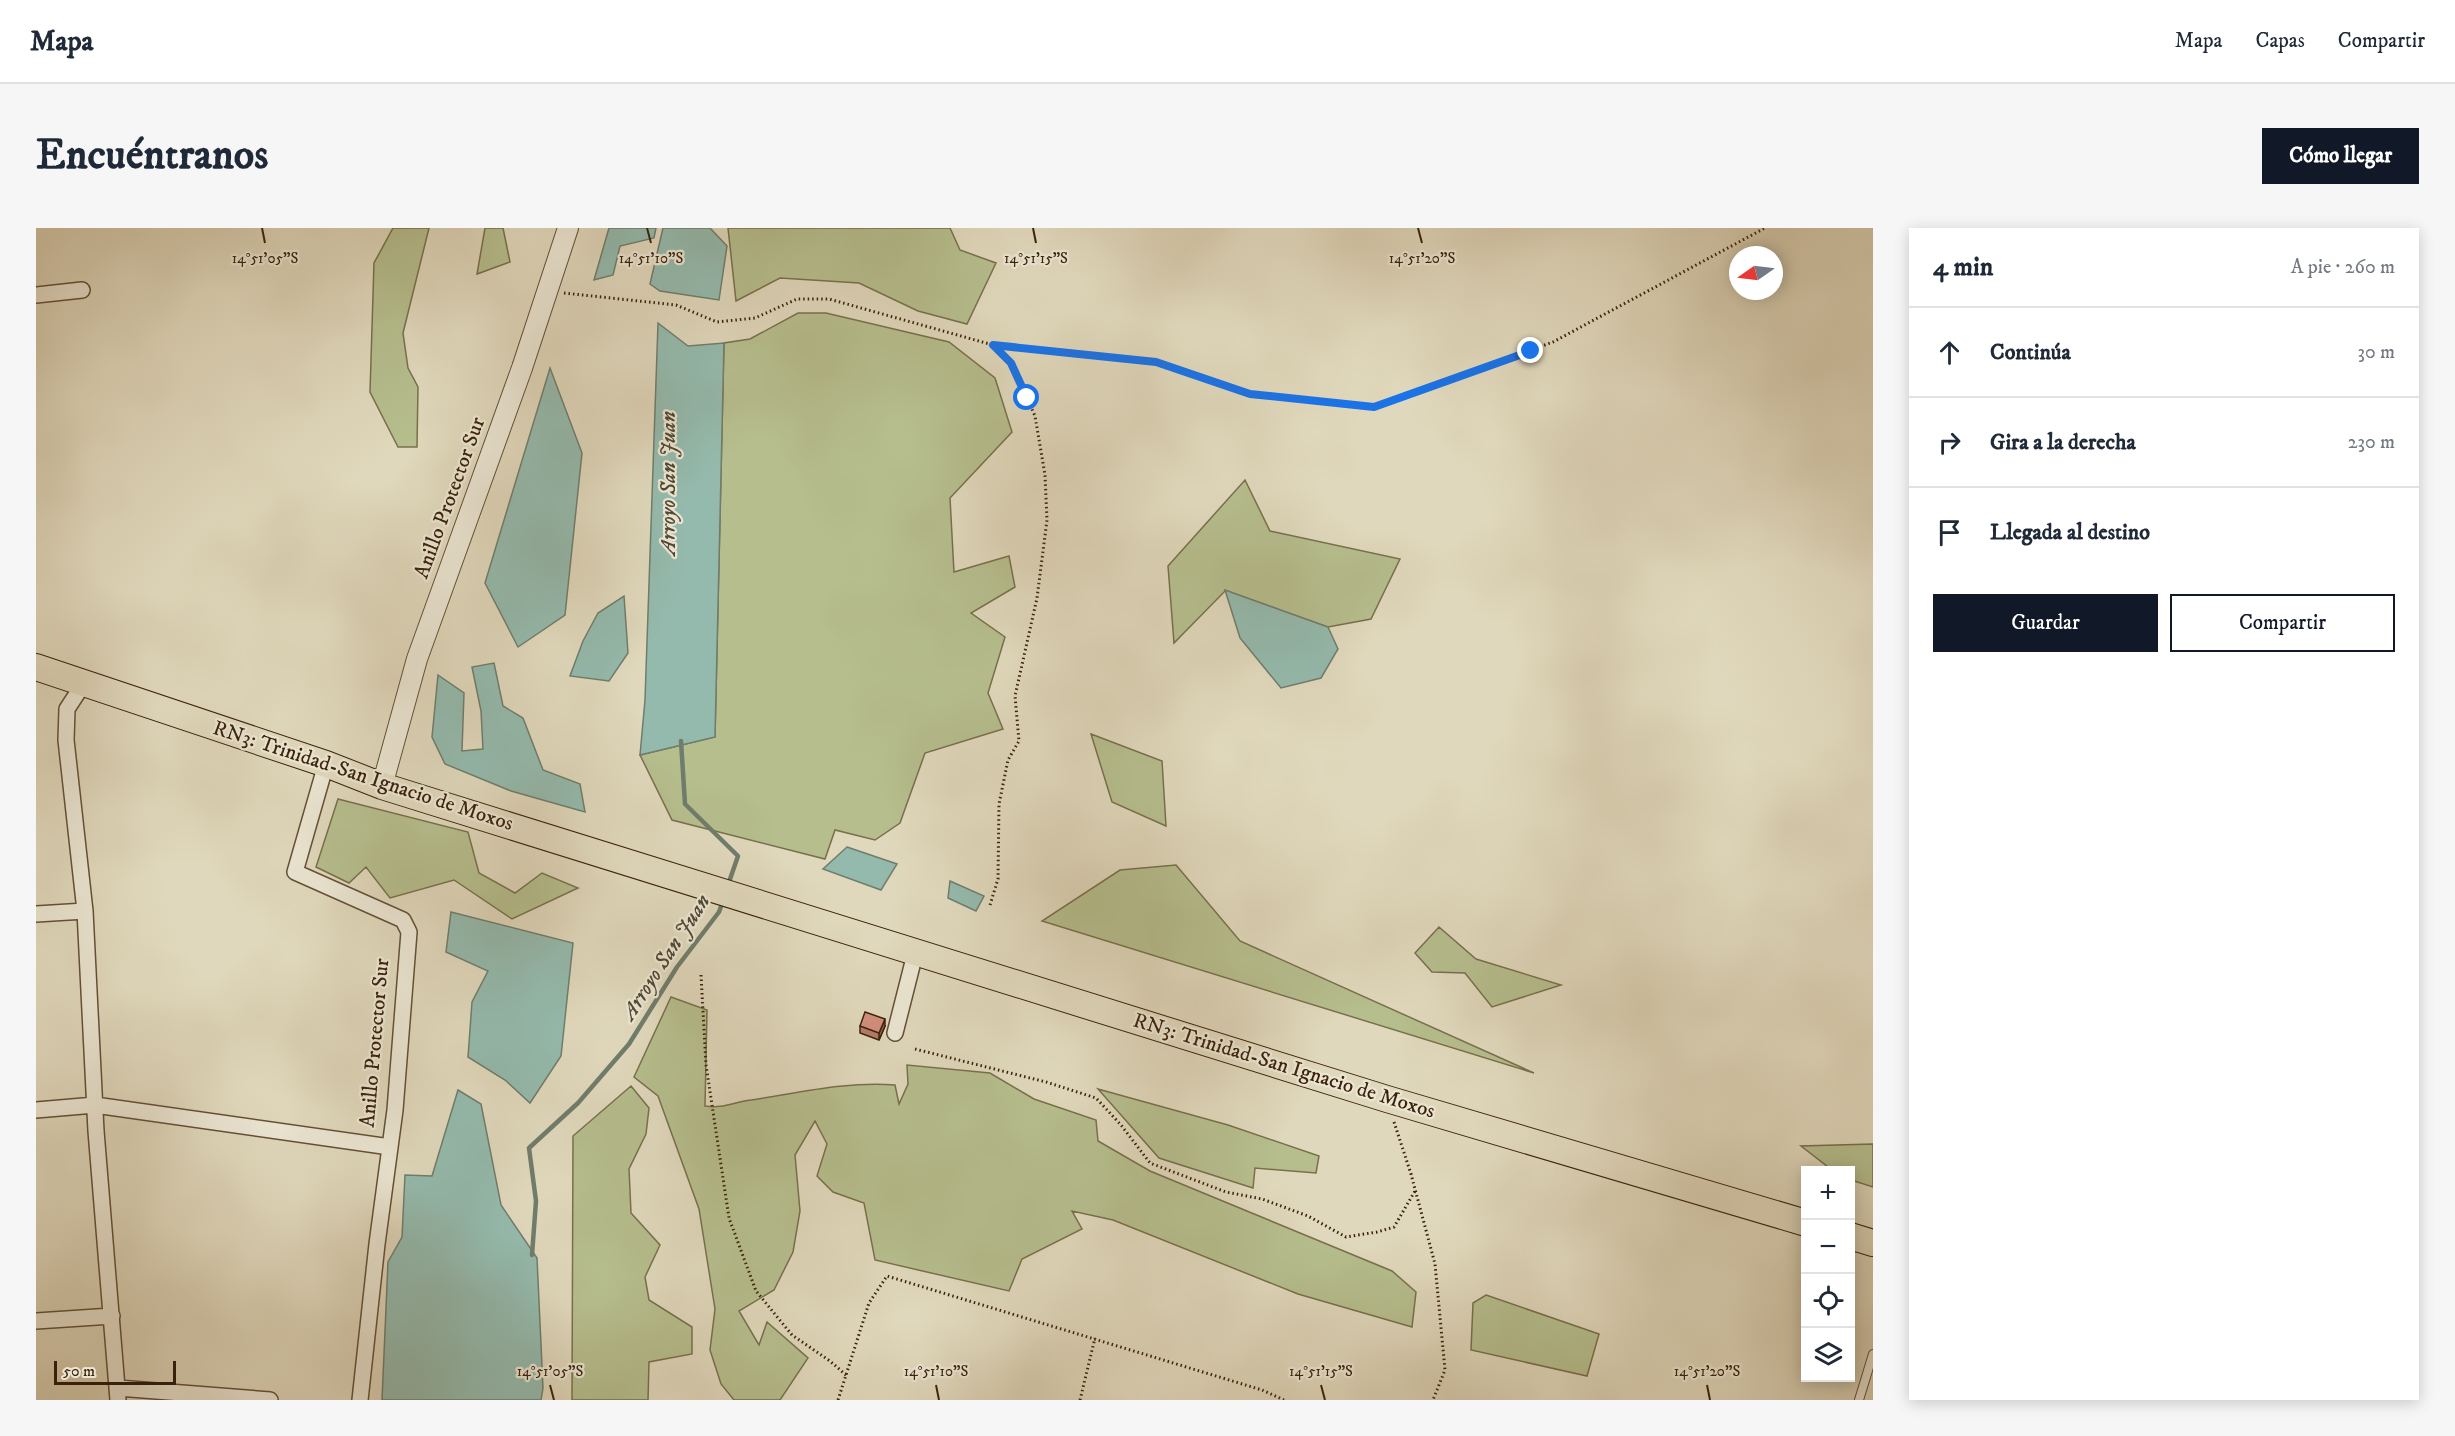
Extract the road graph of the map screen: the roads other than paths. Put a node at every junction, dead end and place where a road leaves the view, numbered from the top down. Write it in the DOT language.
graph roads {
  1 [pos="568,228"];
  2 [pos="82,290"];
  3 [pos="36,295"];
  4 [pos="36,668"];
  5 [pos="84,683"];
  6 [pos="326,764"];
  7 [pos="382,786"];
  8 [pos="85,912"];
  9 [pos="36,914"];
  10 [pos="916,950"];
  11 [pos="895,1033"];
  12 [pos="95,1104"];
  13 [pos="36,1110"];
  14 [pos="390,1147"];
  15 [pos="1801,1221"];
  16 [pos="1855,1237"];
  17 [pos="1873,1243"];
  18 [pos="112,1316"];
  19 [pos="36,1322"];
  20 [pos="1873,1354"];
  21 [pos="118,1394"];
  22 [pos="270,1400"];
  23 [pos="360,1400"];
  24 [pos="1859,1400"];
  1 -- 7 [label="street, Anillo Protector Sur"];
  2 -- 3 [label="street"];
  4 -- 5 [label="highway, RN3: Trinidad-San Ignacio de Moxos"];
  5 -- 6 [label="highway, RN3: Trinidad-San Ignacio de Moxos"];
  5 -- 8 [label="street"];
  6 -- 7 [label="highway, RN3: Trinidad-San Ignacio de Moxos"];
  6 -- 14 [label="street, Anillo Protector Sur"];
  7 -- 10 [label="highway, RN3: Trinidad-San Ignacio de Moxos"];
  8 -- 9 [label="street"];
  8 -- 12 [label="street"];
  10 -- 11 [label="street"];
  10 -- 15 [label="highway, RN3: Trinidad-San Ignacio de Moxos"];
  12 -- 13 [label="street"];
  12 -- 14 [label="street"];
  12 -- 18 [label="street"];
  14 -- 23 [label="street, Anillo Protector Sur"];
  16 -- 17 [label="highway"];
  18 -- 19 [label="street"];
  18 -- 21 [label="street"];
  20 -- 24 [label="lane"];
  21 -- 22 [label="street"];
}
